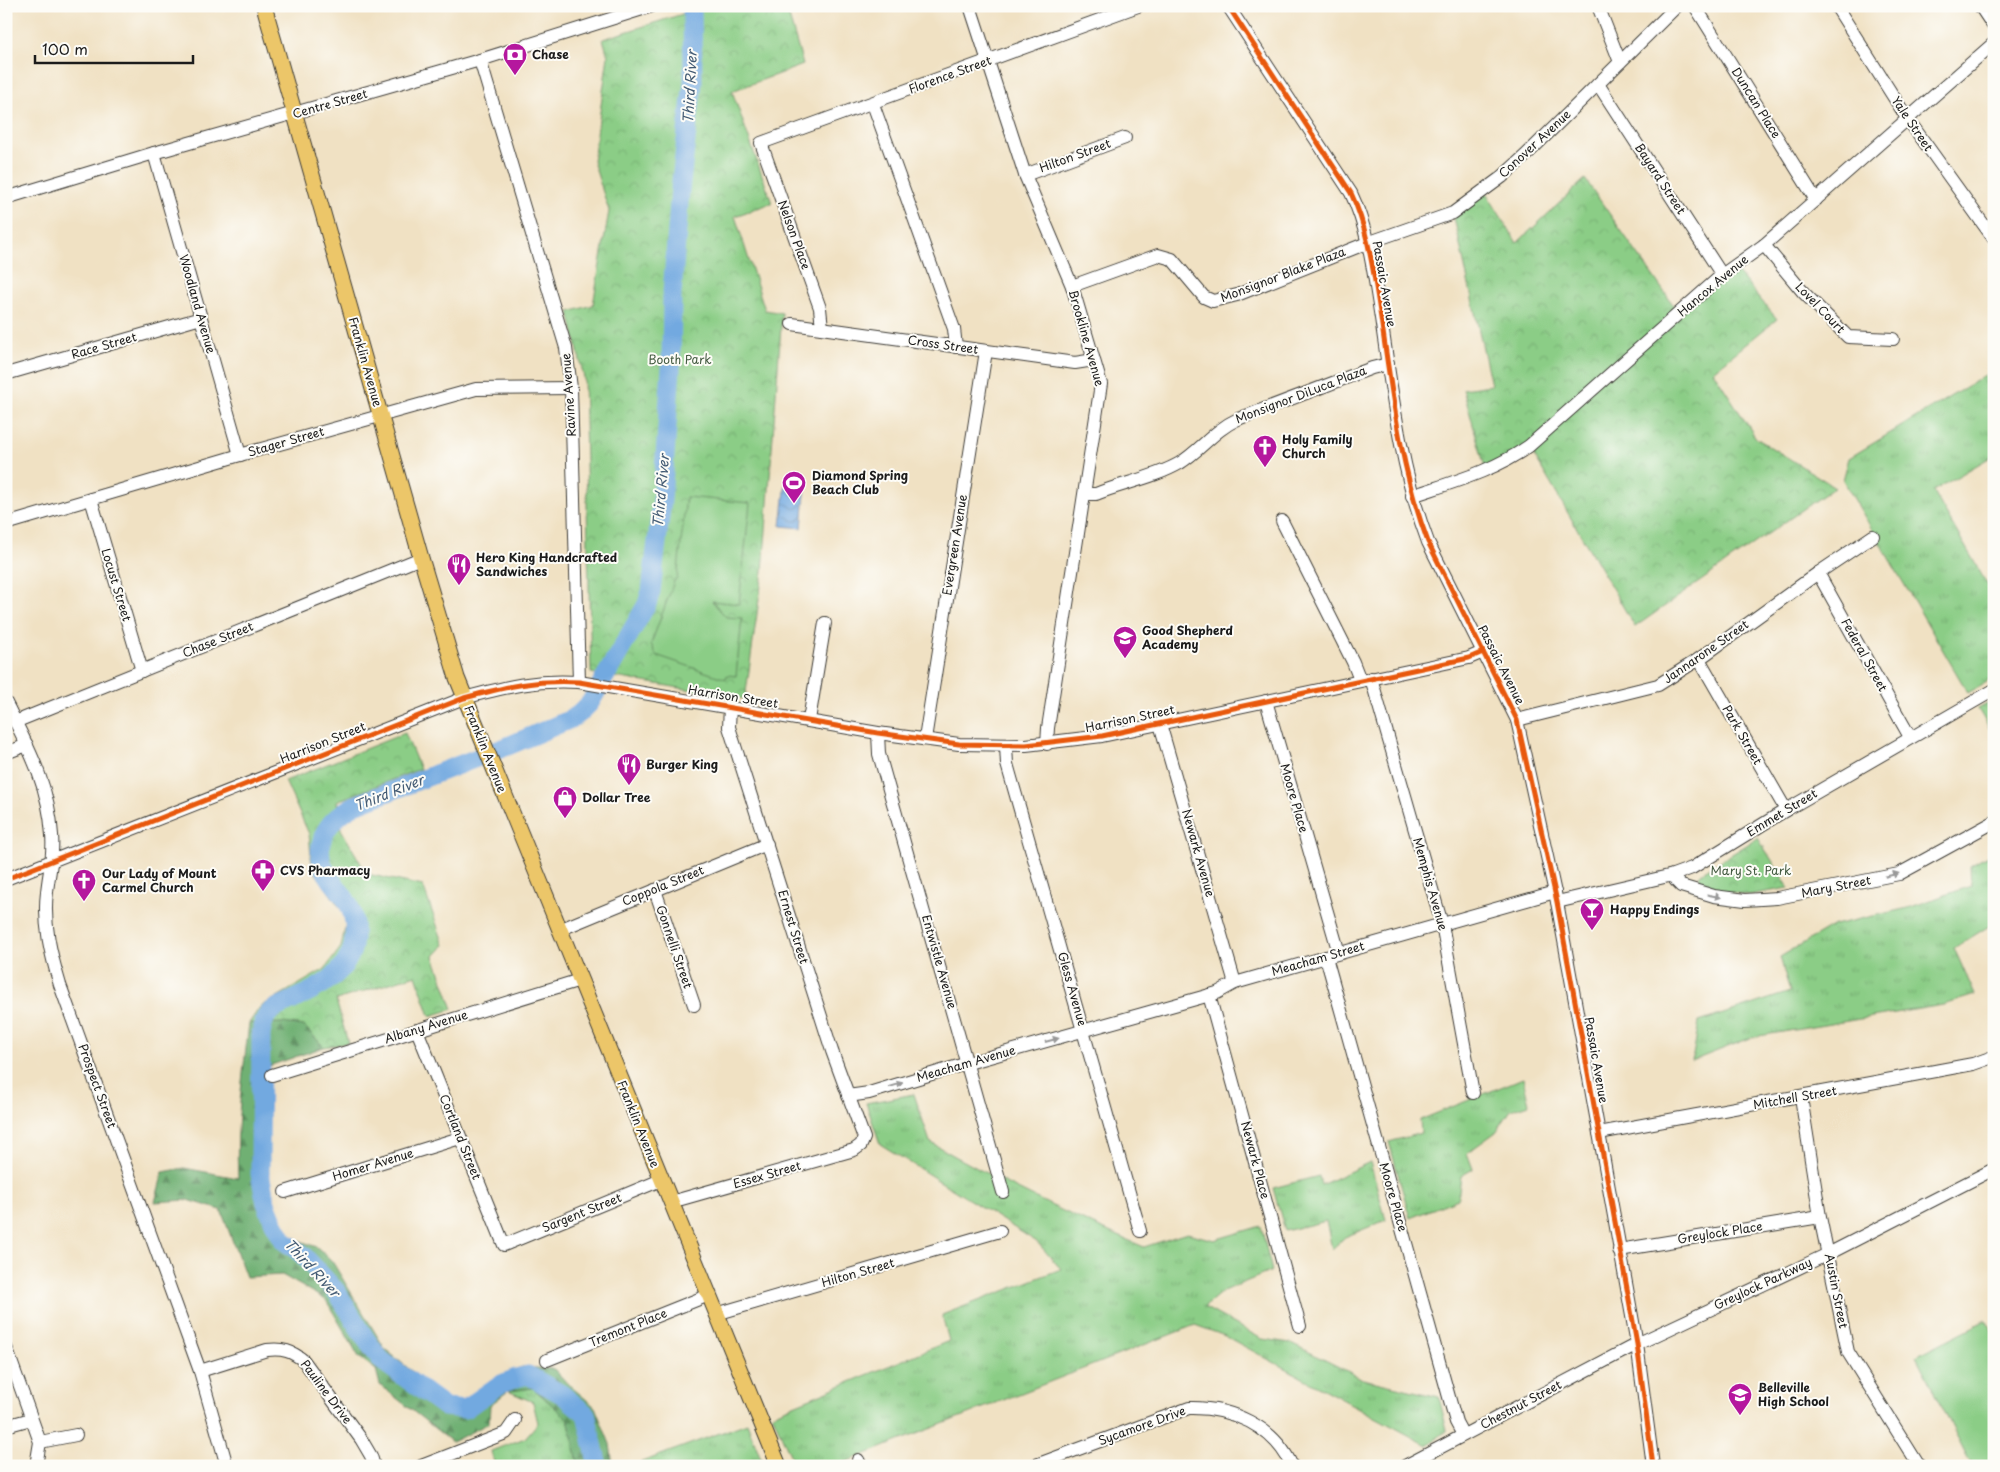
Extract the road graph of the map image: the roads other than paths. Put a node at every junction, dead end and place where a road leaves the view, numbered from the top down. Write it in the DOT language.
graph roads {
  1 [pos="264,6"];
  2 [pos="652,6"];
  3 [pos="970,6"];
  4 [pos="1138,6"];
  5 [pos="1228,6"];
  6 [pos="1598,6"];
  7 [pos="1677,6"];
  8 [pos="1695,6"];
  9 [pos="1836,6"];
  10 [pos="1980,6"];
  11 [pos="1994,27"];
  12 [pos="1994,43"];
  13 [pos="480,60"];
  14 [pos="987,62"];
  15 [pos="1620,62"];
  16 [pos="1598,84"];
  17 [pos="873,104"];
  18 [pos="295,114"];
  19 [pos="1907,118"];
  20 [pos="1125,138"];
  21 [pos="761,143"];
  22 [pos="154,154"];
  23 [pos="1025,175"];
  24 [pos="6,198"];
  25 [pos="1816,200"];
  26 [pos="1994,239"];
  27 [pos="1367,243"];
  28 [pos="1764,245"];
  29 [pos="1722,275"];
  30 [pos="1072,286"];
  31 [pos="201,318"];
  32 [pos="792,324"];
  33 [pos="822,328"];
  34 [pos="1893,339"];
  35 [pos="956,347"];
  36 [pos="986,351"];
  37 [pos="1094,360"];
  38 [pos="1388,364"];
  39 [pos="6,374"];
  40 [pos="571,388"];
  41 [pos="380,415"];
  42 [pos="240,455"];
  43 [pos="1085,494"];
  44 [pos="1412,496"];
  45 [pos="91,499"];
  46 [pos="1282,521"];
  47 [pos="6,524"];
  48 [pos="1873,536"];
  49 [pos="421,558"];
  50 [pos="1818,573"];
  51 [pos="825,623"];
  52 [pos="1483,652"];
  53 [pos="1699,659"];
  54 [pos="142,671"];
  55 [pos="1366,679"];
  56 [pos="582,683"];
  57 [pos="1994,690"];
  58 [pos="464,698"];
  59 [pos="1266,701"];
  60 [pos="6,703"];
  61 [pos="730,707"];
  62 [pos="809,720"];
  63 [pos="1518,720"];
  64 [pos="16,722"];
  65 [pos="1160,724"];
  66 [pos="878,733"];
  67 [pos="1910,737"];
  68 [pos="925,739"];
  69 [pos="1047,744"];
  70 [pos="27,745"];
  71 [pos="1006,746"];
  72 [pos="6,753"];
  73 [pos="1786,810"];
  74 [pos="1994,822"];
  75 [pos="767,844"];
  76 [pos="53,861"];
  77 [pos="1673,875"];
  78 [pos="6,879"];
  79 [pos="655,890"];
  80 [pos="1556,897"];
  81 [pos="1442,924"];
  82 [pos="559,930"];
  83 [pos="1339,954"];
  84 [pos="1326,957"];
  85 [pos="580,980"];
  86 [pos="1235,983"];
  87 [pos="1209,995"];
  88 [pos="694,1005"];
  89 [pos="417,1030"];
  90 [pos="1084,1031"];
  91 [pos="1990,1058"];
  92 [pos="968,1063"];
  93 [pos="272,1074"];
  94 [pos="1473,1093"];
  95 [pos="848,1096"];
  96 [pos="1801,1097"];
  97 [pos="1599,1133"];
  98 [pos="460,1138"];
  99 [pos="861,1145"];
  100 [pos="1994,1168"];
  101 [pos="661,1180"];
  102 [pos="285,1192"];
  103 [pos="1004,1192"];
  104 [pos="671,1202"];
  105 [pos="1820,1217"];
  106 [pos="1000,1231"];
  107 [pos="1140,1231"];
  108 [pos="504,1245"];
  109 [pos="1619,1250"];
  110 [pos="1828,1254"];
  111 [pos="709,1295"];
  112 [pos="716,1314"];
  113 [pos="1300,1326"];
  114 [pos="1637,1344"];
  115 [pos="6,1347"];
  116 [pos="547,1360"];
  117 [pos="200,1371"];
  118 [pos="31,1419"];
  119 [pos="515,1420"];
  120 [pos="6,1426"];
  121 [pos="76,1435"];
  122 [pos="1463,1435"];
  123 [pos="40,1442"];
  124 [pos="36,1466"];
  125 [pos="227,1466"];
  126 [pos="374,1466"];
  127 [pos="420,1466"];
  128 [pos="779,1466"];
  129 [pos="1033,1466"];
  130 [pos="1292,1466"];
  131 [pos="1405,1466"];
  132 [pos="1653,1466"];
  133 [pos="1919,1466"];
  1 -- 18 [label="main road, Franklin Avenue"];
  2 -- 13 [label="street, Centre Street"];
  3 -- 14 [label="street, Brookline Avenue"];
  4 -- 14 [label="street, Florence Street"];
  5 -- 27 [label="street, Passaic Avenue"];
  6 -- 15 [label="street"];
  7 -- 15 [label="street, Conover Avenue"];
  8 -- 25 [label="street, Duncan Place"];
  9 -- 19 [label="street, Yale Street"];
  10 -- 11 [label="street"];
  12 -- 19 [label="street, Hancox Avenue"];
  13 -- 18 [label="street, Centre Street"];
  13 -- 40 [label="street, Ravine Avenue"];
  14 -- 17 [label="street, Florence Street"];
  14 -- 23 [label="street, Brookline Avenue"];
  15 -- 16 [label="street, Conover Avenue"];
  16 -- 27 [label="street, Conover Avenue"];
  16 -- 29 [label="street, Bayard Street"];
  17 -- 21 [label="street, Florence Street"];
  17 -- 35 [label="street"];
  18 -- 22 [label="street, Centre Street"];
  18 -- 41 [label="main road, Franklin Avenue"];
  19 -- 25 [label="street, Hancox Avenue"];
  19 -- 26 [label="street, Yale Street"];
  20 -- 23 [label="street, Hilton Street"];
  21 -- 33 [label="street, Nelson Place"];
  22 -- 24 [label="street, Centre Street"];
  22 -- 31 [label="street, Woodland Avenue"];
  23 -- 30 [label="street, Brookline Avenue"];
  25 -- 28 [label="street, Hancox Avenue"];
  27 -- 30 [label="street, Monsignor Blake Plaza"];
  27 -- 38 [label="street, Passaic Avenue"];
  28 -- 29 [label="street, Hancox Avenue"];
  28 -- 34 [label="street, Lovel Court"];
  29 -- 44 [label="street, Hancox Avenue"];
  30 -- 37 [label="street, Brookline Avenue"];
  31 -- 39 [label="street, Race Street"];
  31 -- 42 [label="street, Woodland Avenue"];
  32 -- 33 [label="street, Cross Street"];
  33 -- 35 [label="street, Cross Street"];
  35 -- 36 [label="street, Cross Street"];
  36 -- 37 [label="street, Cross Street"];
  36 -- 68 [label="street, Evergreen Avenue"];
  37 -- 43 [label="street, Brookline Avenue"];
  38 -- 43 [label="street, Monsignor DiLuca Plaza"];
  38 -- 44 [label="street, Passaic Avenue"];
  40 -- 41 [label="street, Stager Street"];
  40 -- 56 [label="street, Ravine Avenue"];
  41 -- 42 [label="street, Stager Street"];
  41 -- 49 [label="main road, Franklin Avenue"];
  42 -- 45 [label="street, Stager Street"];
  43 -- 69 [label="street, Brookline Avenue"];
  44 -- 52 [label="street, Passaic Avenue"];
  45 -- 47 [label="street, Stager Street"];
  45 -- 54 [label="street, Locust Street"];
  46 -- 55 [label="street, Memphis Avenue"];
  48 -- 50 [label="street, Jannarone Street"];
  49 -- 54 [label="street, Chase Street"];
  49 -- 58 [label="main road, Franklin Avenue"];
  50 -- 53 [label="street, Jannarone Street"];
  50 -- 67 [label="street, Federal Street"];
  51 -- 62 [label="street"];
  52 -- 55 [label="street, Harrison Street"];
  52 -- 63 [label="street, Passaic Avenue"];
  53 -- 63 [label="street, Jannarone Street"];
  53 -- 73 [label="street, Park Street"];
  54 -- 64 [label="street, Chase Street"];
  55 -- 59 [label="street, Harrison Street"];
  55 -- 81 [label="street, Memphis Avenue"];
  56 -- 58 [label="street, Harrison Street"];
  56 -- 61 [label="street, Harrison Street"];
  57 -- 67 [label="street, Emmet Street"];
  58 -- 76 [label="street, Harrison Street"];
  58 -- 82 [label="main road, Franklin Avenue"];
  59 -- 65 [label="street, Harrison Street"];
  59 -- 83 [label="street, Moore Place"];
  60 -- 64 [label="street, Prospect Street"];
  61 -- 62 [label="street, Harrison Street"];
  61 -- 75 [label="street, Ernest Street"];
  62 -- 66 [label="street, Harrison Street"];
  63 -- 80 [label="street, Passaic Avenue"];
  64 -- 70 [label="street, Prospect Street"];
  65 -- 69 [label="street, Harrison Street"];
  65 -- 86 [label="street, Newark Avenue"];
  66 -- 68 [label="street, Harrison Street"];
  66 -- 92 [label="street, Entwistle Avenue"];
  67 -- 73 [label="street, Emmet Street"];
  68 -- 71 [label="street, Harrison Street"];
  69 -- 71 [label="street, Harrison Street"];
  70 -- 72 [label="street"];
  70 -- 76 [label="street, Prospect Street"];
  71 -- 90 [label="street, Gless Avenue"];
  73 -- 77 [label="street, Emmet Street"];
  77 -- 74 [label="street, Mary Street, one-way"];
  75 -- 79 [label="street, Coppola Street"];
  75 -- 95 [label="street, Ernest Street"];
  76 -- 78 [label="street, Harrison Street"];
  76 -- 117 [label="street, Prospect Street"];
  77 -- 80 [label="street, Emmet Street"];
  79 -- 82 [label="street, Coppola Street"];
  79 -- 88 [label="street, Gonnelli Street"];
  80 -- 81 [label="street, Meacham Street"];
  80 -- 97 [label="street, Passaic Avenue"];
  81 -- 83 [label="street, Meacham Street"];
  81 -- 94 [label="street, Memphis Avenue"];
  82 -- 85 [label="main road, Franklin Avenue"];
  83 -- 84 [label="street, Meacham Street"];
  84 -- 86 [label="street, Meacham Street"];
  84 -- 122 [label="street, Moore Place"];
  85 -- 89 [label="street, Albany Avenue"];
  85 -- 101 [label="main road, Franklin Avenue"];
  86 -- 87 [label="street, Meacham Street"];
  87 -- 90 [label="street, Meacham Street"];
  87 -- 113 [label="street, Newark Place"];
  89 -- 93 [label="street, Albany Avenue"];
  89 -- 98 [label="street, Cortland Street"];
  92 -- 90 [label="street, Meacham Avenue, one-way"];
  90 -- 107 [label="street, Gless Avenue"];
  91 -- 96 [label="street, Mitchell Street"];
  95 -- 92 [label="street, Meacham Avenue, one-way"];
  92 -- 103 [label="street, Entwistle Avenue"];
  95 -- 99 [label="street, Ernest Street"];
  96 -- 97 [label="street, Mitchell Street"];
  96 -- 105 [label="street, Austin Street"];
  97 -- 109 [label="street, Passaic Avenue"];
  98 -- 102 [label="street, Homer Avenue"];
  98 -- 108 [label="street, Cortland Street"];
  99 -- 104 [label="street, Essex Street"];
  100 -- 110 [label="street, Greylock Parkway"];
  101 -- 104 [label="main road, Franklin Avenue"];
  101 -- 108 [label="street, Sargent Street"];
  104 -- 111 [label="main road, Franklin Avenue"];
  105 -- 109 [label="street, Greylock Place"];
  105 -- 110 [label="street, Austin Street"];
  106 -- 112 [label="street, Hilton Street"];
  109 -- 114 [label="street, Passaic Avenue"];
  110 -- 114 [label="street, Greylock Parkway"];
  110 -- 133 [label="street, Austin Street"];
  111 -- 112 [label="main road, Franklin Avenue"];
  111 -- 116 [label="street, Tremont Place"];
  112 -- 128 [label="main road, Franklin Avenue"];
  114 -- 122 [label="street, Chestnut Street"];
  114 -- 132 [label="street, Passaic Avenue"];
  115 -- 118 [label="street"];
  117 -- 125 [label="street, Prospect Street"];
  117 -- 126 [label="street, Pauline Drive"];
  118 -- 120 [label="street"];
  118 -- 123 [label="street"];
  119 -- 127 [label="street"];
  121 -- 123 [label="street"];
  122 -- 131 [label="street, Chestnut Street"];
  123 -- 124 [label="street"];
  129 -- 130 [label="street, Sycamore Drive"];
}
